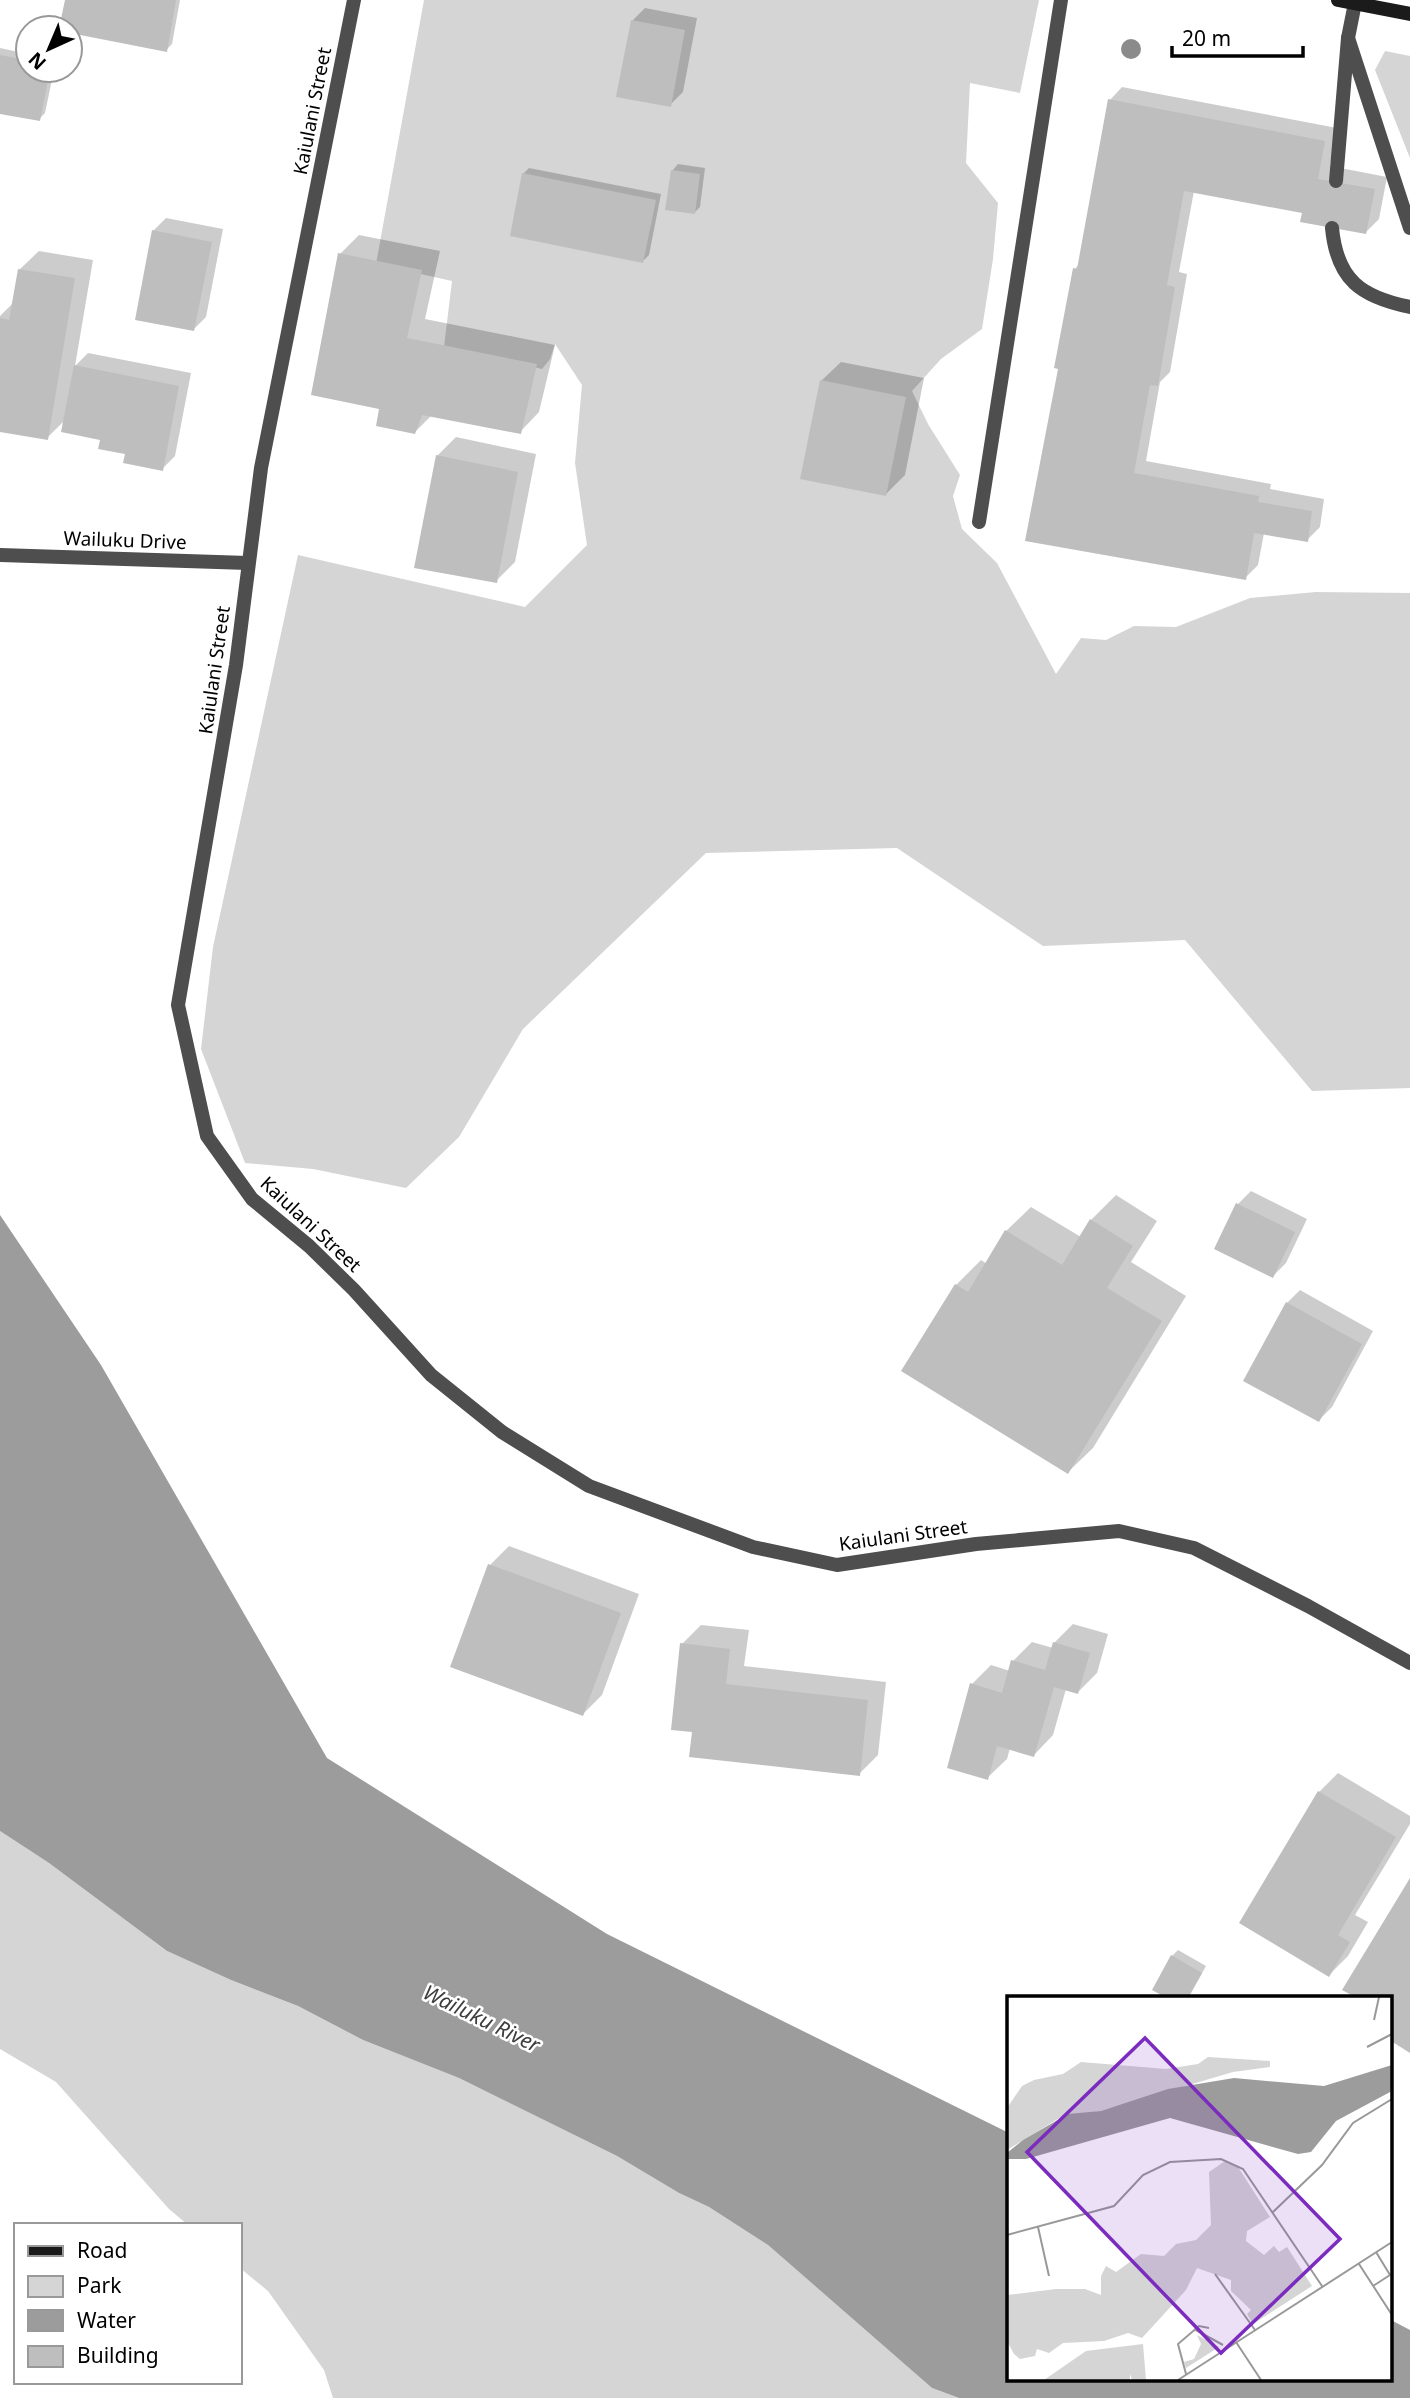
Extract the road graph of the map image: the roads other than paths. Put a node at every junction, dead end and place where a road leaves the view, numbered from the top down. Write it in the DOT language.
graph roads {
  1 [pos="354,0"];
  2 [pos="1061,0"];
  3 [pos="1338,0"];
  4 [pos="1355,3"];
  5 [pos="1410,14"];
  6 [pos="1348,38"];
  7 [pos="1336,181"];
  8 [pos="1332,228"];
  9 [pos="1410,228"];
  10 [pos="1410,307"];
  11 [pos="979,522"];
  12 [pos="0,555"];
  13 [pos="248,564"];
  14 [pos="1410,1663"];
  1 -- 13 [label="street, Kaiulani Street"];
  2 -- 11 [label="street"];
  3 -- 4 [label="main road"];
  4 -- 5 [label="main road"];
  4 -- 6 [label="street"];
  6 -- 7 [label="street"];
  6 -- 9 [label="street"];
  8 -- 10 [label="street"];
  12 -- 13 [label="street, Wailuku Drive"];
  13 -- 14 [label="street, Kaiulani Street"];
}
